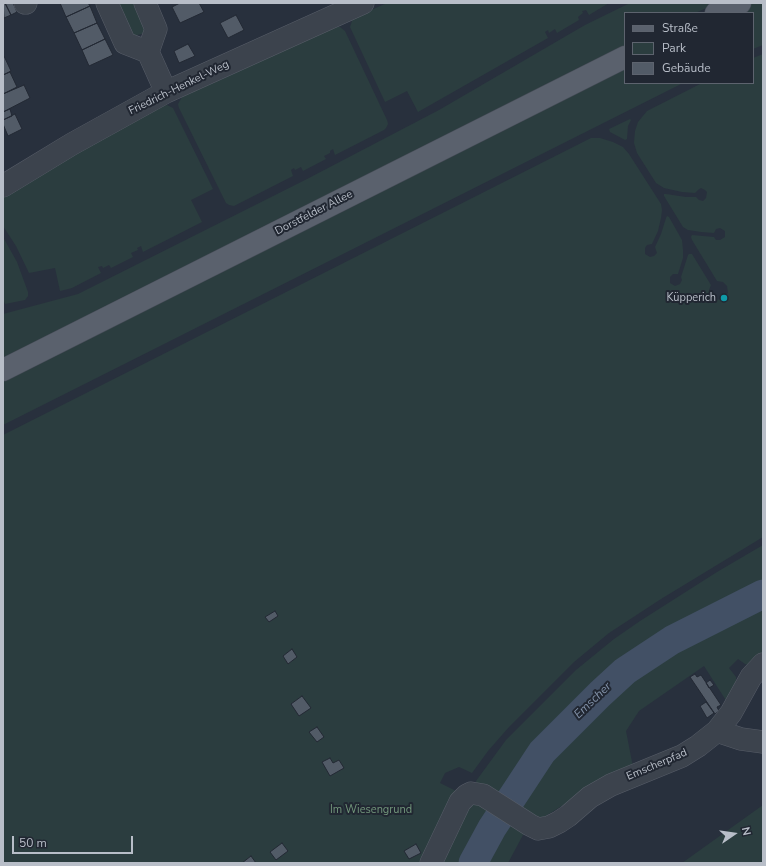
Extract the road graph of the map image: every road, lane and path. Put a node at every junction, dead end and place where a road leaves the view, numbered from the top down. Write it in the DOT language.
graph roads {
  1 [pos="107,3"];
  2 [pos="144,3"];
  3 [pos="363,3"];
  4 [pos="740,3"];
  5 [pos="337,8"];
  6 [pos="718,12"];
  7 [pos="148,52"];
  8 [pos="624,58"];
  9 [pos="166,92"];
  10 [pos="3,186"];
  11 [pos="3,370"];
  12 [pos="763,664"];
  13 [pos="717,731"];
  14 [pos="763,742"];
  15 [pos="431,863"];
  1 -- 7 [label="street"];
  2 -- 7 [label="street"];
  3 -- 5 [label="street, Friedrich-Henkel-Weg"];
  4 -- 6 [label="main road"];
  5 -- 9 [label="street, Friedrich-Henkel-Weg"];
  7 -- 9 [label="street"];
  8 -- 11 [label="main road, Dorstfelder Allee"];
  9 -- 10 [label="street, Friedrich-Henkel-Weg"];
  12 -- 13 [label="street, Emscherpfad"];
  13 -- 14 [label="street"];
  13 -- 15 [label="street, Emscherpfad"];
}
